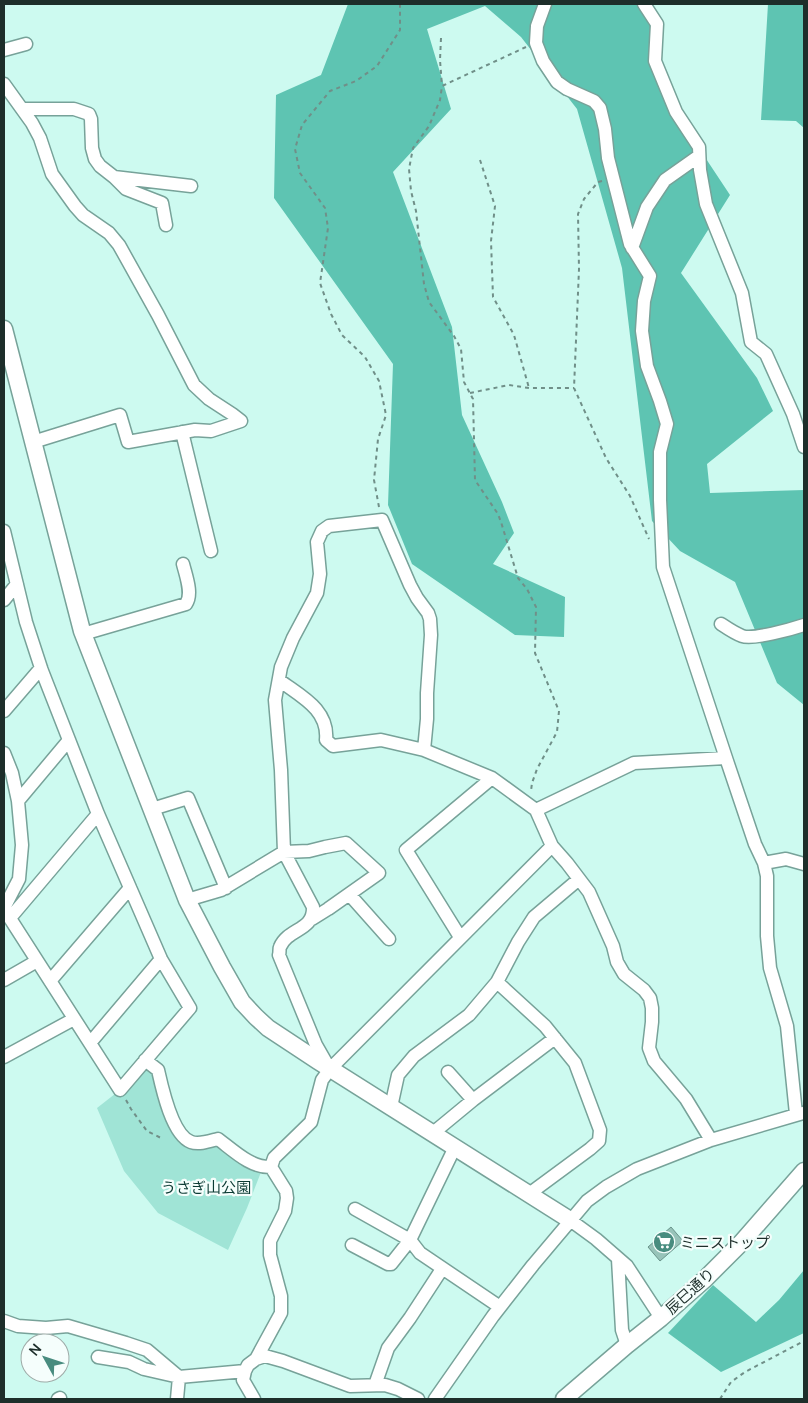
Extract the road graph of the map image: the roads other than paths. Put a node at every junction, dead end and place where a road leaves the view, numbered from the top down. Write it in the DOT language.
graph roads {
  1 [pos="545,4"];
  2 [pos="644,4"];
  3 [pos="26,44"];
  4 [pos="4,50"];
  5 [pos="4,84"];
  6 [pos="22,109"];
  7 [pos="699,156"];
  8 [pos="114,177"];
  9 [pos="191,186"];
  10 [pos="166,225"];
  11 [pos="632,248"];
  12 [pos="4,329"];
  13 [pos="182,432"];
  14 [pos="33,442"];
  15 [pos="804,447"];
  16 [pos="4,531"];
  17 [pos="211,552"];
  18 [pos="183,564"];
  19 [pos="17,584"];
  20 [pos="4,600"];
  21 [pos="720,624"];
  22 [pos="804,625"];
  23 [pos="84,634"];
  24 [pos="41,668"];
  25 [pos="278,680"];
  26 [pos="4,711"];
  27 [pos="69,740"];
  28 [pos="424,750"];
  29 [pos="4,753"];
  30 [pos="726,758"];
  31 [pos="492,778"];
  32 [pos="18,801"];
  33 [pos="152,809"];
  34 [pos="536,810"];
  35 [pos="98,814"];
  36 [pos="552,846"];
  37 [pos="284,852"];
  38 [pos="764,863"];
  39 [pos="804,864"];
  40 [pos="579,879"];
  41 [pos="130,888"];
  42 [pos="226,888"];
  43 [pos="350,894"];
  44 [pos="187,900"];
  45 [pos="6,912"];
  46 [pos="312,919"];
  47 [pos="460,937"];
  48 [pos="389,940"];
  49 [pos="161,959"];
  50 [pos="37,961"];
  51 [pos="4,980"];
  52 [pos="50,981"];
  53 [pos="497,982"];
  54 [pos="74,1019"];
  55 [pos="555,1038"];
  56 [pos="90,1043"];
  57 [pos="4,1057"];
  58 [pos="145,1060"];
  59 [pos="330,1069"];
  60 [pos="448,1072"];
  61 [pos="474,1100"];
  62 [pos="391,1107"];
  63 [pos="800,1113"];
  64 [pos="433,1133"];
  65 [pos="711,1140"];
  66 [pos="455,1147"];
  67 [pos="272,1167"];
  68 [pos="804,1172"];
  69 [pos="529,1194"];
  70 [pos="355,1209"];
  71 [pos="570,1220"];
  72 [pos="410,1240"];
  73 [pos="352,1245"];
  74 [pos="618,1259"];
  75 [pos="442,1269"];
  76 [pos="500,1306"];
  77 [pos="661,1318"];
  78 [pos="4,1321"];
  79 [pos="627,1345"];
  80 [pos="98,1357"];
  81 [pos="256,1359"];
  82 [pos="245,1371"];
  83 [pos="179,1377"];
  84 [pos="375,1385"];
  85 [pos="177,1399"];
  86 [pos="185,1399"];
  87 [pos="254,1399"];
  88 [pos="418,1399"];
  89 [pos="435,1399"];
  90 [pos="564,1399"];
  1 -- 11 [label="street"];
  2 -- 7 [label="street"];
  3 -- 4 [label="street"];
  5 -- 6 [label="street"];
  6 -- 8 [label="street"];
  6 -- 13 [label="street"];
  7 -- 11 [label="street"];
  7 -- 15 [label="street"];
  8 -- 9 [label="street"];
  8 -- 10 [label="street"];
  11 -- 30 [label="street"];
  12 -- 14 [label="street"];
  13 -- 14 [label="street"];
  13 -- 17 [label="street"];
  14 -- 23 [label="street"];
  16 -- 19 [label="street"];
  18 -- 23 [label="street"];
  19 -- 20 [label="street"];
  19 -- 24 [label="street"];
  21 -- 22 [label="street"];
  23 -- 33 [label="street"];
  24 -- 26 [label="street"];
  24 -- 27 [label="street"];
  25 -- 28 [label="street"];
  25 -- 28 [label="street"];
  25 -- 37 [label="street"];
  27 -- 32 [label="street"];
  27 -- 35 [label="street"];
  28 -- 31 [label="street"];
  29 -- 32 [label="street"];
  30 -- 34 [label="street"];
  30 -- 38 [label="street"];
  31 -- 34 [label="street"];
  31 -- 47 [label="street"];
  32 -- 45 [label="street"];
  33 -- 42 [label="street"];
  33 -- 44 [label="street"];
  34 -- 36 [label="street"];
  35 -- 41 [label="street"];
  35 -- 45 [label="street"];
  36 -- 40 [label="street"];
  36 -- 47 [label="street"];
  37 -- 42 [label="street"];
  37 -- 43 [label="street"];
  37 -- 46 [label="street"];
  38 -- 39 [label="street"];
  38 -- 63 [label="street"];
  40 -- 53 [label="street"];
  40 -- 65 [label="street"];
  41 -- 49 [label="street"];
  41 -- 52 [label="street"];
  42 -- 44 [label="street"];
  43 -- 46 [label="street"];
  43 -- 48 [label="street"];
  44 -- 59 [label="street"];
  45 -- 50 [label="street"];
  46 -- 59 [label="street"];
  47 -- 59 [label="street"];
  49 -- 56 [label="street"];
  49 -- 58 [label="street"];
  50 -- 51 [label="street"];
  50 -- 52 [label="street"];
  52 -- 54 [label="street"];
  53 -- 55 [label="street"];
  53 -- 62 [label="street"];
  54 -- 56 [label="street"];
  54 -- 57 [label="street"];
  55 -- 61 [label="street"];
  55 -- 69 [label="street"];
  56 -- 58 [label="street"];
  58 -- 67 [label="street"];
  59 -- 62 [label="street"];
  59 -- 67 [label="street"];
  60 -- 61 [label="street"];
  61 -- 64 [label="street"];
  62 -- 64 [label="street"];
  63 -- 65 [label="street"];
  64 -- 66 [label="street"];
  65 -- 71 [label="street"];
  66 -- 69 [label="street"];
  66 -- 72 [label="street"];
  67 -- 81 [label="street"];
  68 -- 77 [label="street, 辰巳通り"];
  69 -- 71 [label="street"];
  70 -- 72 [label="street"];
  71 -- 74 [label="street"];
  71 -- 76 [label="street"];
  72 -- 73 [label="street"];
  72 -- 75 [label="street"];
  74 -- 77 [label="street"];
  74 -- 79 [label="street"];
  75 -- 76 [label="street"];
  75 -- 84 [label="street"];
  76 -- 89 [label="street"];
  77 -- 79 [label="street, 辰巳通り"];
  78 -- 83 [label="street"];
  79 -- 90 [label="street, 辰巳通り"];
  80 -- 83 [label="street"];
  81 -- 82 [label="street"];
  81 -- 84 [label="street"];
  82 -- 83 [label="street"];
  82 -- 87 [label="street"];
  83 -- 85 [label="street"];
  83 -- 86 [label="street"];
  84 -- 88 [label="street"];
}
